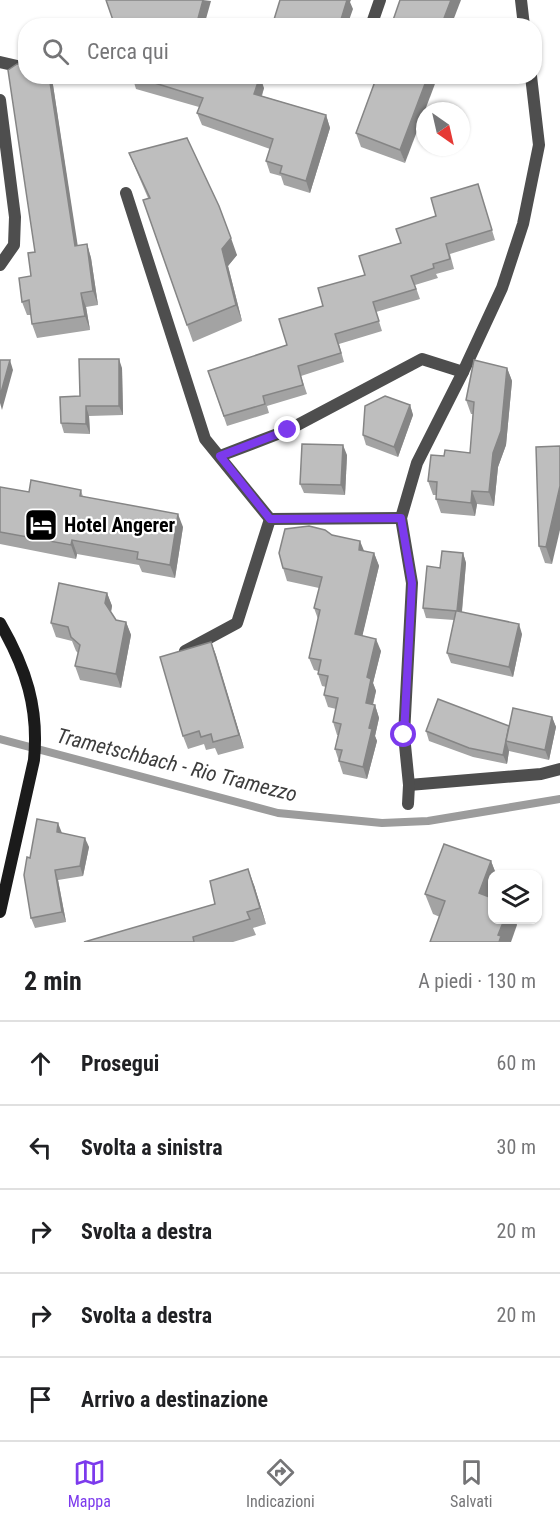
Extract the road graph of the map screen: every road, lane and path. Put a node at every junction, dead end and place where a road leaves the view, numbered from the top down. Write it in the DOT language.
graph roads {
  1 [pos="380,0"];
  2 [pos="521,0"];
  3 [pos="374,18"];
  4 [pos="523,18"];
  5 [pos="0,62"];
  6 [pos="18,66"];
  7 [pos="532,84"];
  8 [pos="0,100"];
  9 [pos="126,193"];
  10 [pos="0,265"];
  11 [pos="463,372"];
  12 [pos="220,456"];
  13 [pos="401,518"];
  14 [pos="270,519"];
  15 [pos="0,623"];
  16 [pos="185,651"];
  17 [pos="560,769"];
  18 [pos="409,785"];
  19 [pos="408,804"];
  20 [pos="0,912"];
  1 -- 3 [label="street"];
  2 -- 4 [label="street"];
  5 -- 6 [label="street"];
  7 -- 11 [label="street"];
  8 -- 10 [label="street"];
  9 -- 12 [label="street"];
  11 -- 12 [label="street"];
  11 -- 13 [label="street"];
  12 -- 14 [label="street"];
  13 -- 14 [label="street"];
  13 -- 18 [label="street"];
  14 -- 16 [label="street"];
  15 -- 20 [label="street"];
  17 -- 18 [label="street"];
  18 -- 19 [label="street"];
}
